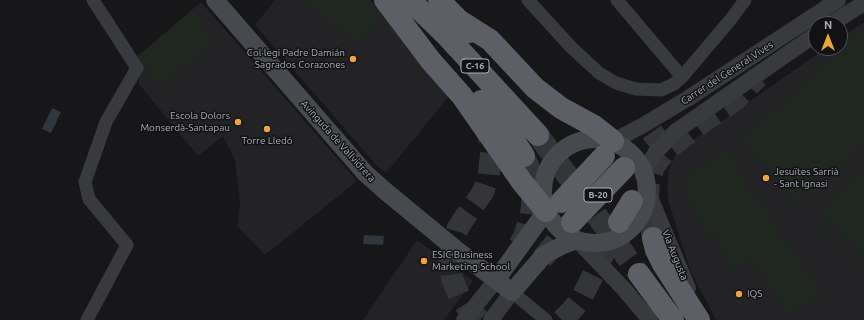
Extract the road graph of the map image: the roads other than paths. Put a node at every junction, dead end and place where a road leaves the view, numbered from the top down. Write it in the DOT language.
graph roads {
  1 [pos="92,0"];
  2 [pos="215,0"];
  3 [pos="385,0"];
  4 [pos="410,0"];
  5 [pos="439,0"];
  6 [pos="528,0"];
  7 [pos="617,0"];
  8 [pos="744,0"];
  9 [pos="838,0"];
  10 [pos="864,3"];
  11 [pos="844,16"];
  12 [pos="460,21"];
  13 [pos="808,40"];
  14 [pos="682,77"];
  15 [pos="477,97"];
  16 [pos="558,118"];
  17 [pos="486,119"];
  18 [pos="538,134"];
  19 [pos="609,148"];
  20 [pos="524,156"];
  21 [pos="633,170"];
  22 [pos="639,195"];
  23 [pos="554,207"];
  24 [pos="619,222"];
  25 [pos="574,231"];
  26 [pos="652,238"];
  27 [pos="639,274"];
  28 [pos="496,280"];
  29 [pos="512,292"];
  30 [pos="87,320"];
  31 [pos="464,320"];
  32 [pos="491,320"];
  33 [pos="546,320"];
  34 [pos="650,320"];
  35 [pos="673,320"];
  36 [pos="699,320"];
  37 [pos="705,320"];
  1 -- 30 [label="street"];
  2 -- 28 [label="main road, Avinguda de Vallvidrera"];
  3 -- 15 [label="highway"];
  3 -- 23 [label="highway"];
  4 -- 18 [label="highway, C-16"];
  5 -- 12 [label="highway"];
  6 -- 14 [label="street"];
  7 -- 14 [label="street"];
  8 -- 14 [label="street"];
  9 -- 19 [label="street, Carrer del General Vives"];
  10 -- 11 [label="street"];
  12 -- 16 [label="highway"];
  12 -- 19 [label="highway"];
  13 -- 21 [label="street, Carrer del General Vives"];
  15 -- 17 [label="highway"];
  15 -- 20 [label="highway"];
  19 -- 21 [label="main road"];
  19 -- 23 [label="highway, B-20"];
  19 -- 23 [label="main road"];
  21 -- 22 [label="main road"];
  21 -- 25 [label="highway, B-20"];
  22 -- 24 [label="highway"];
  22 -- 25 [label="main road"];
  22 -- 37 [label="street, Via Augusta"];
  23 -- 25 [label="main road"];
  23 -- 28 [label="main road"];
  25 -- 29 [label="main road"];
  25 -- 34 [label="street"];
  26 -- 36 [label="highway"];
  27 -- 35 [label="highway"];
  28 -- 29 [label="main road, Avinguda de Vallvidrera"];
  28 -- 31 [label="street"];
  29 -- 32 [label="street"];
  29 -- 33 [label="street"];
}
